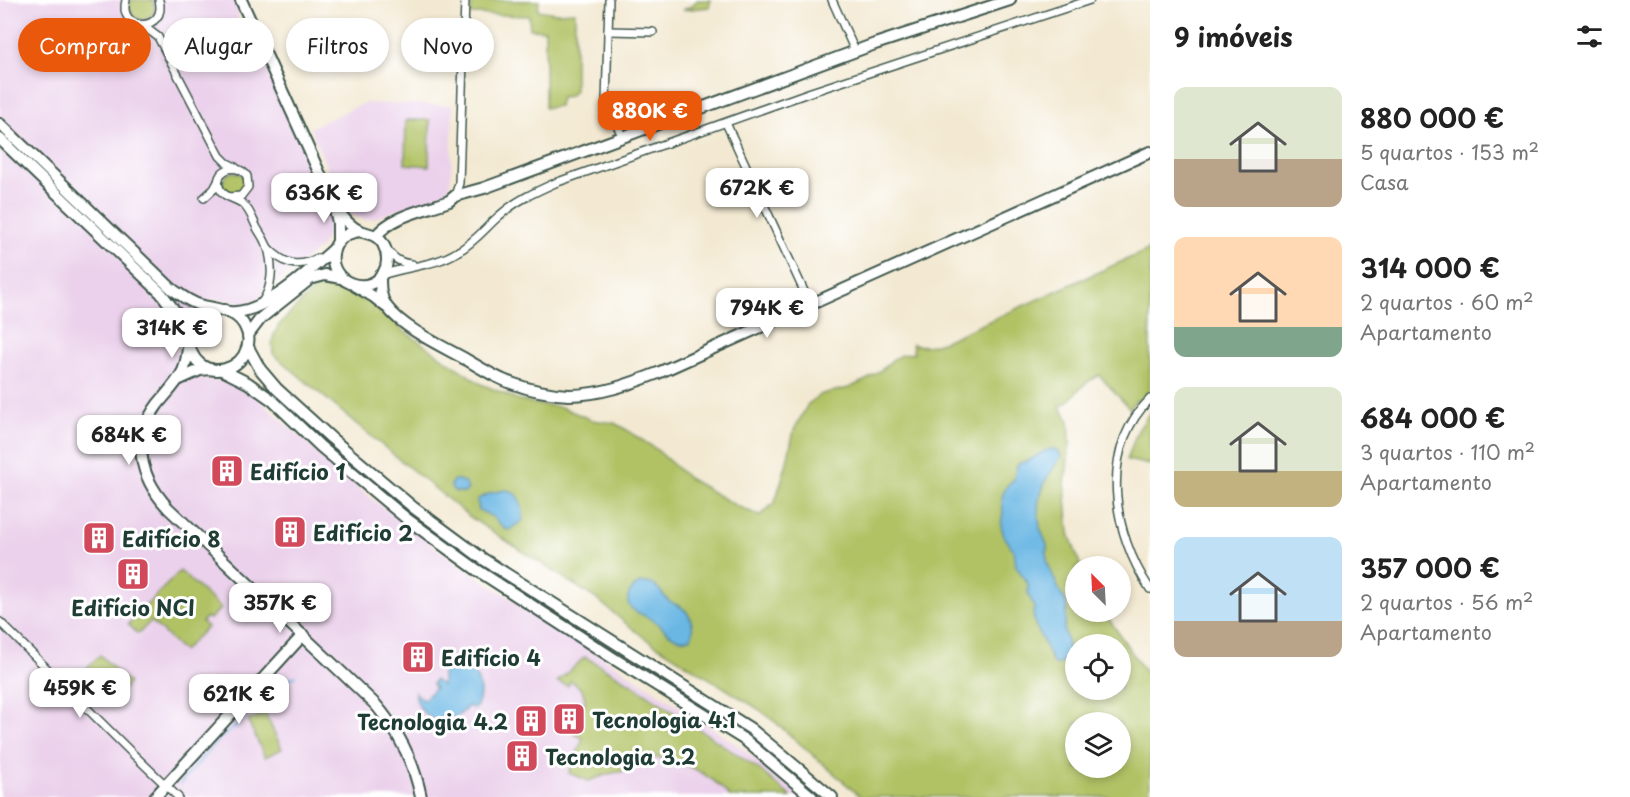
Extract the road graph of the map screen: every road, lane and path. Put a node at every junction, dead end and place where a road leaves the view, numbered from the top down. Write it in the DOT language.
graph roads {
  1 [pos="159,0"];
  2 [pos="242,0"];
  3 [pos="465,0"];
  4 [pos="609,0"];
  5 [pos="832,0"];
  6 [pos="1010,0"];
  7 [pos="1090,0"];
  8 [pos="125,3"];
  9 [pos="159,13"];
  10 [pos="120,18"];
  11 [pos="129,18"];
  12 [pos="151,22"];
  13 [pos="608,31"];
  14 [pos="151,32"];
  15 [pos="653,32"];
  16 [pos="158,37"];
  17 [pos="855,51"];
  18 [pos="726,123"];
  19 [pos="0,124"];
  20 [pos="624,137"];
  21 [pos="0,139"];
  22 [pos="1150,152"];
  23 [pos="220,156"];
  24 [pos="238,169"];
  25 [pos="219,178"];
  26 [pos="248,187"];
  27 [pos="455,196"];
  28 [pos="228,197"];
  29 [pos="333,202"];
  30 [pos="248,210"];
  31 [pos="361,231"];
  32 [pos="376,236"];
  33 [pos="384,246"];
  34 [pos="268,248"];
  35 [pos="334,248"];
  36 [pos="420,265"];
  37 [pos="381,276"];
  38 [pos="345,281"];
  39 [pos="810,304"];
  40 [pos="260,305"];
  41 [pos="390,310"];
  42 [pos="227,311"];
  43 [pos="248,335"];
  44 [pos="188,340"];
  45 [pos="248,347"];
  46 [pos="216,369"];
  47 [pos="177,381"];
  48 [pos="1150,399"];
  49 [pos="1150,589"];
  50 [pos="0,622"];
  51 [pos="303,635"];
  52 [pos="166,784"];
  53 [pos="155,797"];
  54 [pos="178,797"];
  55 [pos="421,797"];
  56 [pos="812,797"];
  57 [pos="832,797"];
  1 -- 9 [label="street"];
  2 -- 29 [label="main road"];
  3 -- 27 [label="street"];
  4 -- 13 [label="street"];
  5 -- 17 [label="street"];
  6 -- 17 [label="main road"];
  7 -- 18 [label="street"];
  8 -- 10 [label="street"];
  8 -- 11 [label="street"];
  9 -- 12 [label="street"];
  9 -- 16 [label="street"];
  13 -- 15 [label="street"];
  13 -- 20 [label="street"];
  14 -- 16 [label="street"];
  16 -- 23 [label="street"];
  17 -- 20 [label="main road"];
  18 -- 36 [label="street"];
  18 -- 39 [label="street"];
  19 -- 42 [label="main road"];
  20 -- 27 [label="main road"];
  21 -- 44 [label="main road"];
  22 -- 39 [label="main road"];
  23 -- 24 [label="street"];
  23 -- 25 [label="street"];
  24 -- 25 [label="street"];
  24 -- 26 [label="street"];
  25 -- 28 [label="street"];
  25 -- 28 [label="street"];
  26 -- 28 [label="street"];
  26 -- 30 [label="street"];
  27 -- 32 [label="main road"];
  28 -- 30 [label="street"];
  29 -- 31 [label="main road"];
  29 -- 35 [label="main road"];
  30 -- 34 [label="street"];
  31 -- 32 [label="main road"];
  31 -- 35 [label="main road"];
  32 -- 33 [label="main road"];
  33 -- 36 [label="street"];
  33 -- 37 [label="main road"];
  34 -- 35 [label="street"];
  34 -- 40 [label="street"];
  35 -- 38 [label="main road"];
  35 -- 40 [label="main road"];
  36 -- 37 [label="street"];
  37 -- 38 [label="main road"];
  37 -- 41 [label="main road"];
  38 -- 41 [label="main road"];
  38 -- 43 [label="main road"];
  39 -- 41 [label="main road"];
  40 -- 42 [label="main road"];
  42 -- 43 [label="main road"];
  42 -- 44 [label="main road"];
  43 -- 45 [label="main road"];
  44 -- 46 [label="main road"];
  44 -- 47 [label="main road"];
  45 -- 46 [label="main road"];
  45 -- 57 [label="main road"];
  46 -- 47 [label="main road"];
  46 -- 56 [label="main road"];
  47 -- 51 [label="main road"];
  48 -- 49 [label="street"];
  50 -- 52 [label="street"];
  51 -- 52 [label="main road"];
  51 -- 55 [label="main road"];
  52 -- 53 [label="main road"];
  52 -- 54 [label="street"];
}
